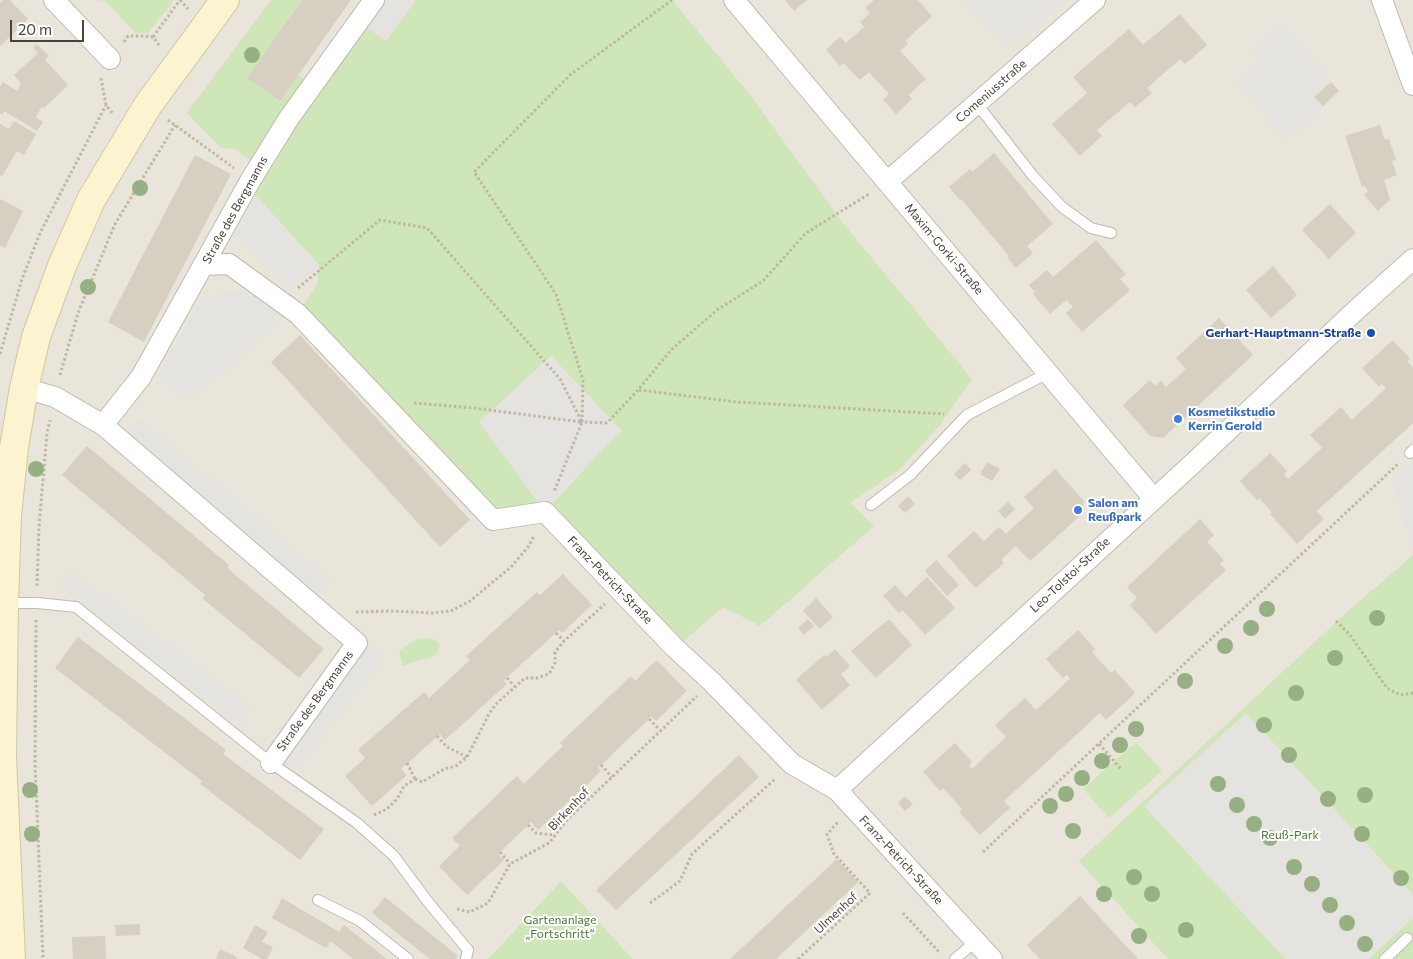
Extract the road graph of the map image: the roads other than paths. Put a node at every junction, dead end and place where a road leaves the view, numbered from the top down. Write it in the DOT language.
graph roads {
  1 [pos="54,0"];
  2 [pos="226,0"];
  3 [pos="374,0"];
  4 [pos="734,0"];
  5 [pos="1096,0"];
  6 [pos="1382,0"];
  7 [pos="110,59"];
  8 [pos="1413,85"];
  9 [pos="977,104"];
  10 [pos="887,182"];
  11 [pos="1111,233"];
  12 [pos="1413,259"];
  13 [pos="204,265"];
  14 [pos="1048,373"];
  15 [pos="24,388"];
  16 [pos="103,424"];
  17 [pos="1154,499"];
  18 [pos="871,505"];
  19 [pos="4,515"];
  20 [pos="4,602"];
  21 [pos="1,756"];
  22 [pos="271,763"];
  23 [pos="837,790"];
  24 [pos="318,900"];
  25 [pos="1408,938"];
  26 [pos="976,941"];
  27 [pos="11,959"];
  28 [pos="408,959"];
  29 [pos="466,959"];
  30 [pos="956,959"];
  31 [pos="992,959"];
  32 [pos="1385,959"];
  1 -- 7 [label="street"];
  2 -- 15 [label="main road"];
  3 -- 13 [label="street, Straße des Bergmanns"];
  4 -- 10 [label="street, Maxim-Gorki-Straße"];
  5 -- 9 [label="street, Comeniusstraße"];
  6 -- 8 [label="street"];
  9 -- 10 [label="street, Comeniusstraße"];
  9 -- 11 [label="lane"];
  10 -- 14 [label="street, Maxim-Gorki-Straße"];
  12 -- 17 [label="street, Leo-Tolstoi-Straße"];
  13 -- 16 [label="street, Straße des Bergmanns"];
  13 -- 23 [label="street, Franz-Petrich-Straße"];
  14 -- 17 [label="street, Maxim-Gorki-Straße"];
  14 -- 18 [label="lane"];
  15 -- 16 [label="street, Straße des Bergmanns"];
  15 -- 19 [label="main road"];
  16 -- 22 [label="street, Straße des Bergmanns"];
  17 -- 23 [label="street, Leo-Tolstoi-Straße"];
  19 -- 20 [label="main road"];
  20 -- 21 [label="main road"];
  20 -- 22 [label="lane, Straße des Bergmanns"];
  21 -- 27 [label="main road"];
  22 -- 29 [label="lane, Straße des Bergmanns"];
  23 -- 26 [label="street, Franz-Petrich-Straße"];
  24 -- 28 [label="lane"];
  25 -- 32 [label="lane"];
  26 -- 30 [label="lane"];
  26 -- 31 [label="street, Franz-Petrich-Straße"];
}
